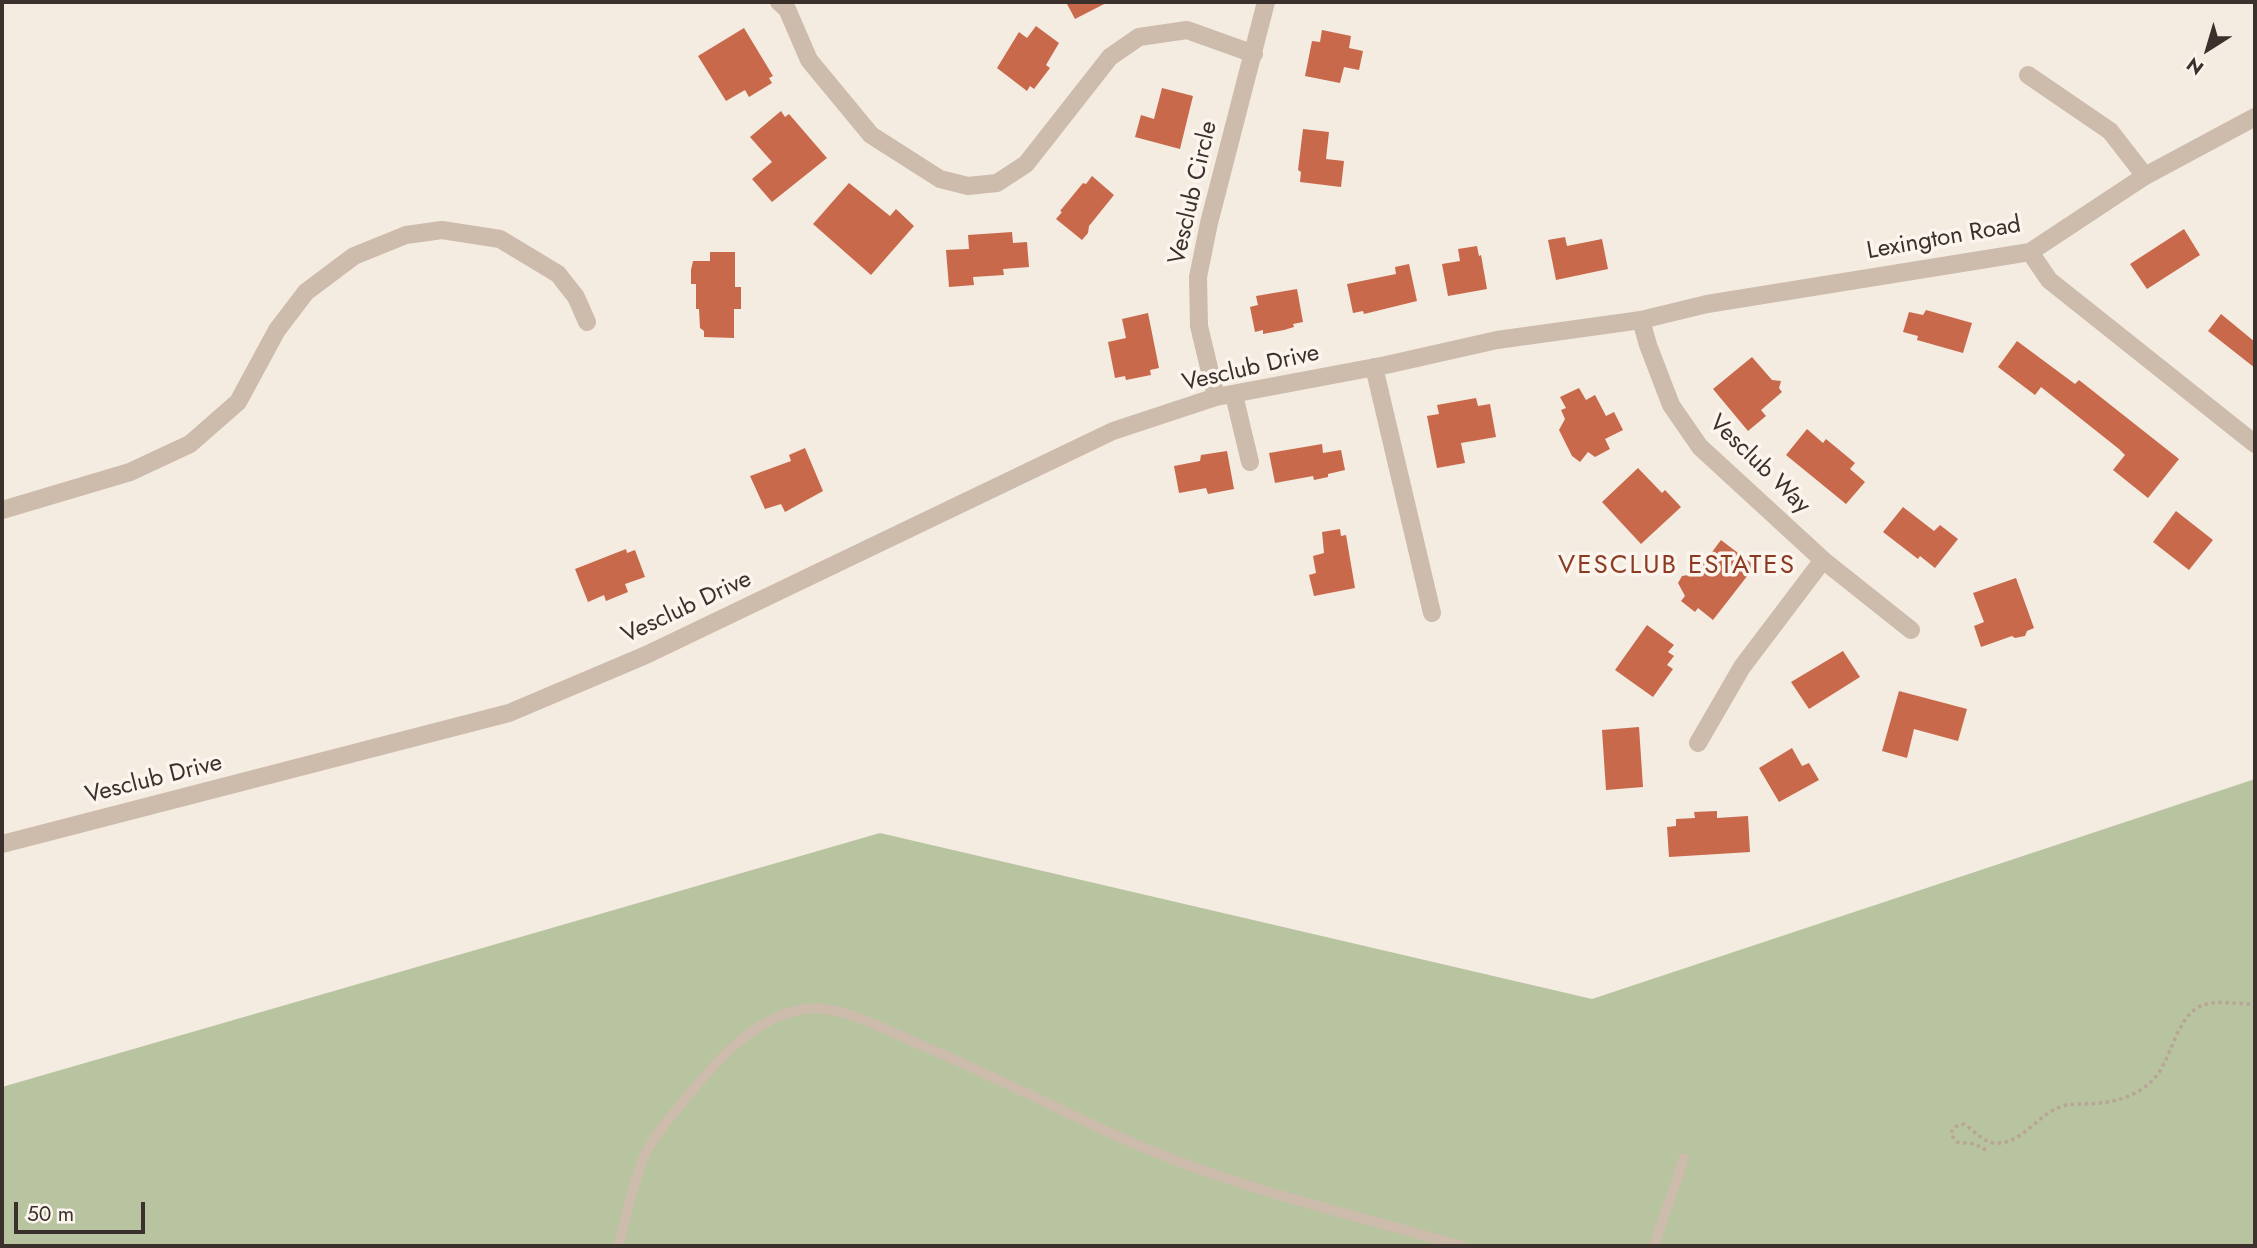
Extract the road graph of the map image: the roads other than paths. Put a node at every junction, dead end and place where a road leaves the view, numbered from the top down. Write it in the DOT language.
graph roads {
  1 [pos="1266,2"];
  2 [pos="787,4"];
  3 [pos="1254,54"];
  4 [pos="2028,75"];
  5 [pos="2255,117"];
  6 [pos="2145,176"];
  7 [pos="2030,252"];
  8 [pos="1733,299"];
  9 [pos="1642,320"];
  10 [pos="587,322"];
  11 [pos="1374,367"];
  12 [pos="1225,396"];
  13 [pos="2255,444"];
  14 [pos="1250,462"];
  15 [pos="2,510"];
  16 [pos="1823,560"];
  17 [pos="1432,613"];
  18 [pos="1911,630"];
  19 [pos="1698,743"];
  20 [pos="2,844"];
  21 [pos="1684,1158"];
  22 [pos="618,1246"];
  23 [pos="1461,1246"];
  24 [pos="1654,1246"];
  1 -- 3 [label="street, Vesclub Circle"];
  2 -- 3 [label="street"];
  3 -- 12 [label="street, Vesclub Circle"];
  4 -- 6 [label="street"];
  5 -- 6 [label="street, Lexington Road"];
  6 -- 7 [label="street, Lexington Road"];
  7 -- 8 [label="street, Lexington Road"];
  7 -- 13 [label="street"];
  8 -- 9 [label="street, Vesclub Drive"];
  9 -- 11 [label="street, Vesclub Drive"];
  9 -- 16 [label="street, Vesclub Way"];
  10 -- 15 [label="street"];
  11 -- 12 [label="street, Vesclub Drive"];
  11 -- 17 [label="street"];
  12 -- 14 [label="street, Vesclub Circle"];
  12 -- 20 [label="street, Vesclub Drive"];
  16 -- 18 [label="street, Vesclub Way"];
  16 -- 19 [label="street"];
  21 -- 24 [label="lane"];
  22 -- 23 [label="lane"];
}
